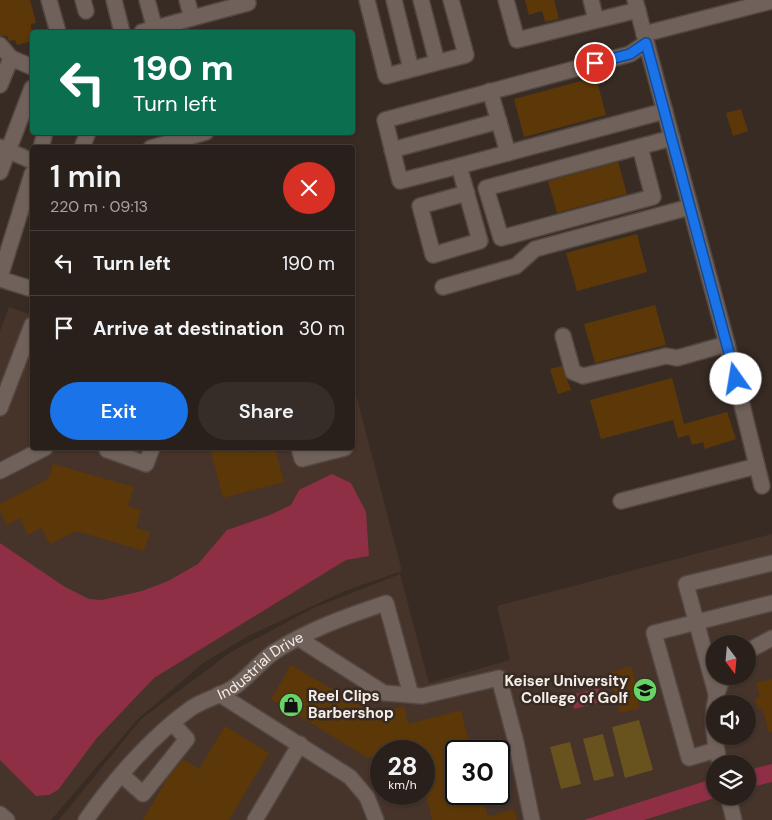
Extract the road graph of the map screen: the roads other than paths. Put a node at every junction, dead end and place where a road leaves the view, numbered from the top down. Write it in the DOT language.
graph roads {
  1 [pos="49,0"];
  2 [pos="114,0"];
  3 [pos="147,0"];
  4 [pos="187,0"];
  5 [pos="367,0"];
  6 [pos="394,0"];
  7 [pos="421,0"];
  8 [pos="451,0"];
  9 [pos="506,0"];
  10 [pos="591,0"];
  11 [pos="772,1"];
  12 [pos="248,3"];
  13 [pos="636,5"];
  14 [pos="192,18"];
  15 [pos="596,20"];
  16 [pos="57,30"];
  17 [pos="122,30"];
  18 [pos="149,30"];
  19 [pos="152,30"];
  20 [pos="645,39"];
  21 [pos="0,45"];
  22 [pos="11,58"];
  23 [pos="437,62"];
  24 [pos="30,66"];
  25 [pos="412,69"];
  26 [pos="0,86"];
  27 [pos="490,91"];
  28 [pos="30,92"];
  29 [pos="665,111"];
  30 [pos="499,121"];
  31 [pos="196,135"];
  32 [pos="672,138"];
  33 [pos="161,145"];
  34 [pos="640,147"];
  35 [pos="4,149"];
  36 [pos="392,150"];
  37 [pos="508,153"];
  38 [pos="30,160"];
  39 [pos="459,166"];
  40 [pos="0,172"];
  41 [pos="30,180"];
  42 [pos="467,193"];
  43 [pos="690,206"];
  44 [pos="0,278"];
  45 [pos="443,287"];
  46 [pos="30,288"];
  47 [pos="30,330"];
  48 [pos="563,336"];
  49 [pos="728,344"];
  50 [pos="0,408"];
  51 [pos="41,450"];
  52 [pos="106,450"];
  53 [pos="151,450"];
  54 [pos="300,450"];
  55 [pos="336,450"];
  56 [pos="757,466"];
  57 [pos="0,471"];
  58 [pos="762,486"];
  59 [pos="621,501"];
  60 [pos="772,562"];
  61 [pos="772,603"];
  62 [pos="696,622"];
  63 [pos="298,638"];
  64 [pos="772,638"];
  65 [pos="756,647"];
  66 [pos="720,685"];
  67 [pos="219,694"];
  68 [pos="716,694"];
  69 [pos="411,695"];
  70 [pos="173,724"];
  71 [pos="300,744"];
  72 [pos="718,755"];
  73 [pos="706,757"];
  74 [pos="122,775"];
  75 [pos="730,805"];
  76 [pos="86,820"];
  77 [pos="255,820"];
  78 [pos="376,820"];
  79 [pos="532,820"];
  80 [pos="734,820"];
  1 -- 16 [label="street"];
  2 -- 17 [label="street"];
  3 -- 18 [label="street"];
  4 -- 14 [label="street"];
  5 -- 25 [label="street"];
  6 -- 25 [label="street"];
  7 -- 23 [label="street"];
  8 -- 23 [label="street"];
  9 -- 15 [label="street"];
  10 -- 15 [label="street"];
  11 -- 20 [label="street"];
  12 -- 14 [label="street"];
  13 -- 15 [label="street"];
  13 -- 20 [label="street"];
  14 -- 19 [label="street"];
  20 -- 27 [label="street"];
  20 -- 29 [label="street"];
  21 -- 22 [label="street"];
  22 -- 24 [label="street"];
  22 -- 26 [label="street"];
  23 -- 25 [label="street"];
  27 -- 30 [label="street"];
  27 -- 36 [label="street"];
  28 -- 35 [label="street"];
  29 -- 32 [label="street"];
  29 -- 37 [label="street"];
  30 -- 36 [label="street"];
  30 -- 37 [label="street"];
  31 -- 33 [label="street"];
  32 -- 34 [label="street"];
  32 -- 43 [label="street"];
  34 -- 34 [label="street"];
  35 -- 38 [label="street"];
  35 -- 40 [label="street"];
  36 -- 39 [label="street"];
  37 -- 39 [label="street"];
  39 -- 42 [label="street"];
  41 -- 44 [label="street"];
  42 -- 42 [label="street"];
  43 -- 45 [label="street"];
  43 -- 49 [label="street"];
  44 -- 46 [label="street"];
  47 -- 50 [label="street"];
  48 -- 49 [label="street"];
  49 -- 56 [label="street"];
  51 -- 57 [label="street"];
  52 -- 53 [label="street"];
  54 -- 55 [label="street"];
  56 -- 58 [label="street"];
  56 -- 59 [label="street"];
  60 -- 62 [label="street"];
  61 -- 62 [label="street"];
  62 -- 68 [label="street"];
  62 -- 73 [label="street"];
  63 -- 67 [label="street, Industrial Drive"];
  63 -- 69 [label="street"];
  63 -- 69 [label="street, Industrial Drive"];
  64 -- 65 [label="street"];
  66 -- 68 [label="street"];
  67 -- 70 [label="street, Industrial Drive"];
  67 -- 71 [label="street"];
  68 -- 72 [label="street"];
  69 -- 79 [label="street"];
  70 -- 74 [label="street, Industrial Drive"];
  70 -- 74 [label="street"];
  71 -- 77 [label="street"];
  71 -- 78 [label="street"];
  74 -- 76 [label="street, Industrial Drive"];
  75 -- 80 [label="street"];
}
